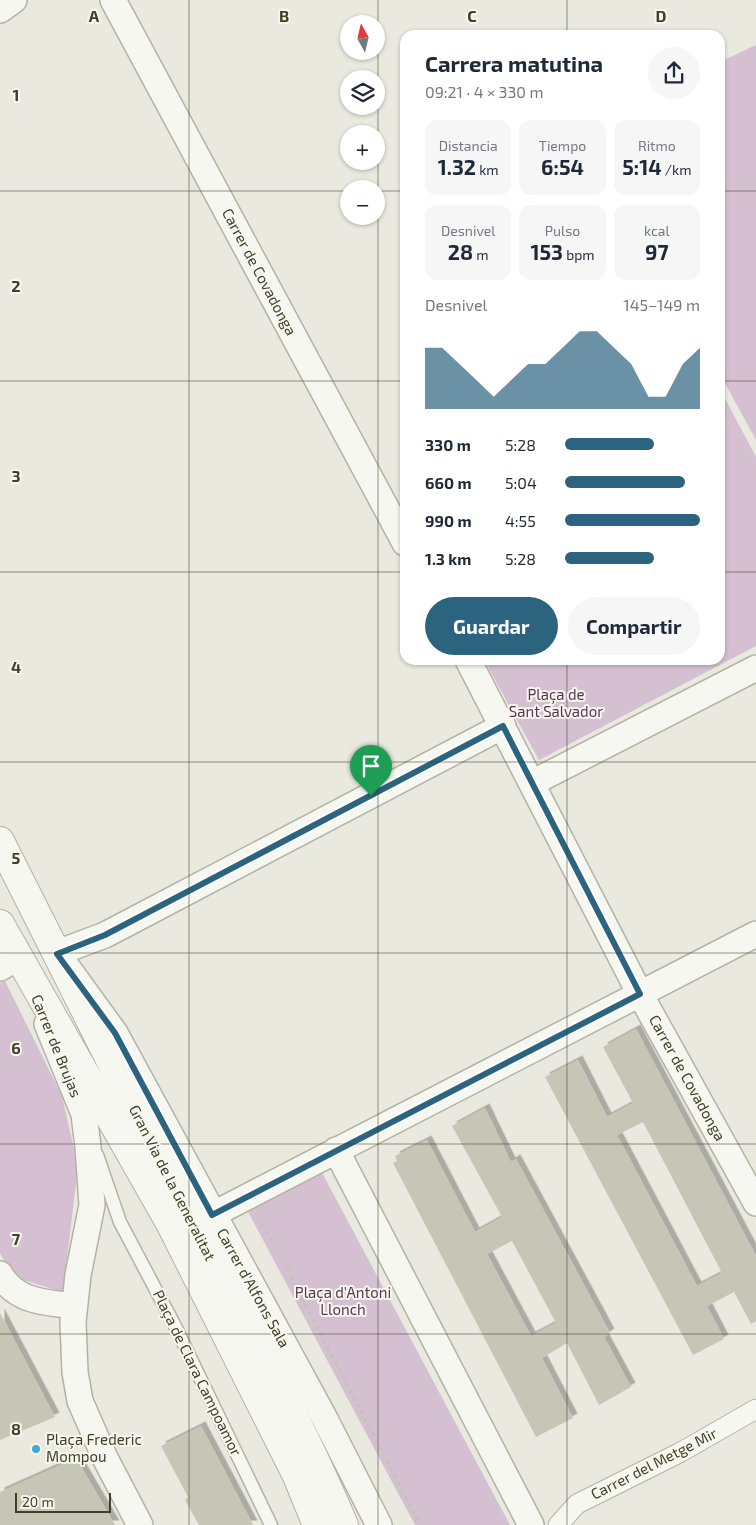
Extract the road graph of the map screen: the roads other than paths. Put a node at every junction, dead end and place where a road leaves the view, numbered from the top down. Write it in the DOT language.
graph roads {
  1 [pos="14,0"];
  2 [pos="113,0"];
  3 [pos="0,10"];
  4 [pos="400,534"];
  5 [pos="471,665"];
  6 [pos="756,668"];
  7 [pos="503,726"];
  8 [pos="532,783"];
  9 [pos="0,841"];
  10 [pos="0,924"];
  11 [pos="756,934"];
  12 [pos="57,954"];
  13 [pos="16,968"];
  14 [pos="640,994"];
  15 [pos="84,1114"];
  16 [pos="336,1150"];
  17 [pos="756,1203"];
  18 [pos="212,1215"];
  19 [pos="120,1222"];
  20 [pos="0,1274"];
  21 [pos="73,1306"];
  22 [pos="756,1409"];
  23 [pos="140,1525"];
  24 [pos="271,1525"];
  25 [pos="317,1525"];
  26 [pos="344,1525"];
  27 [pos="379,1525"];
  28 [pos="531,1525"];
  29 [pos="558,1525"];
  1 -- 3 [label="street"];
  2 -- 4 [label="street, Carrer de Covadonga"];
  5 -- 7 [label="street, Carrer de Covadonga"];
  6 -- 8 [label="street"];
  7 -- 8 [label="street, Carrer de Covadonga"];
  7 -- 12 [label="street"];
  8 -- 14 [label="street, Carrer de Covadonga"];
  9 -- 12 [label="street, Gran Via de la Generalitat"];
  10 -- 13 [label="street, Gran Via de la Generalitat"];
  11 -- 14 [label="street"];
  12 -- 18 [label="street, Carrer d'Alfons Sala"];
  12 -- 26 [label="street, Gran Via de la Generalitat"];
  13 -- 15 [label="street, Carrer de Brujas"];
  13 -- 25 [label="street, Gran Via de la Generalitat"];
  14 -- 16 [label="street"];
  14 -- 17 [label="street, Carrer de Covadonga"];
  15 -- 19 [label="lane, Carrer de Brujas"];
  15 -- 21 [label="street, Carrer de Brujas"];
  16 -- 18 [label="street"];
  16 -- 28 [label="street"];
  18 -- 27 [label="street, Carrer d'Alfons Sala"];
  19 -- 24 [label="lane, Plaça de Clara Campoamor"];
  20 -- 21 [label="street"];
  21 -- 23 [label="street, Carrer de Brujas"];
  22 -- 29 [label="street, Carrer del Metge Mir"];
}
